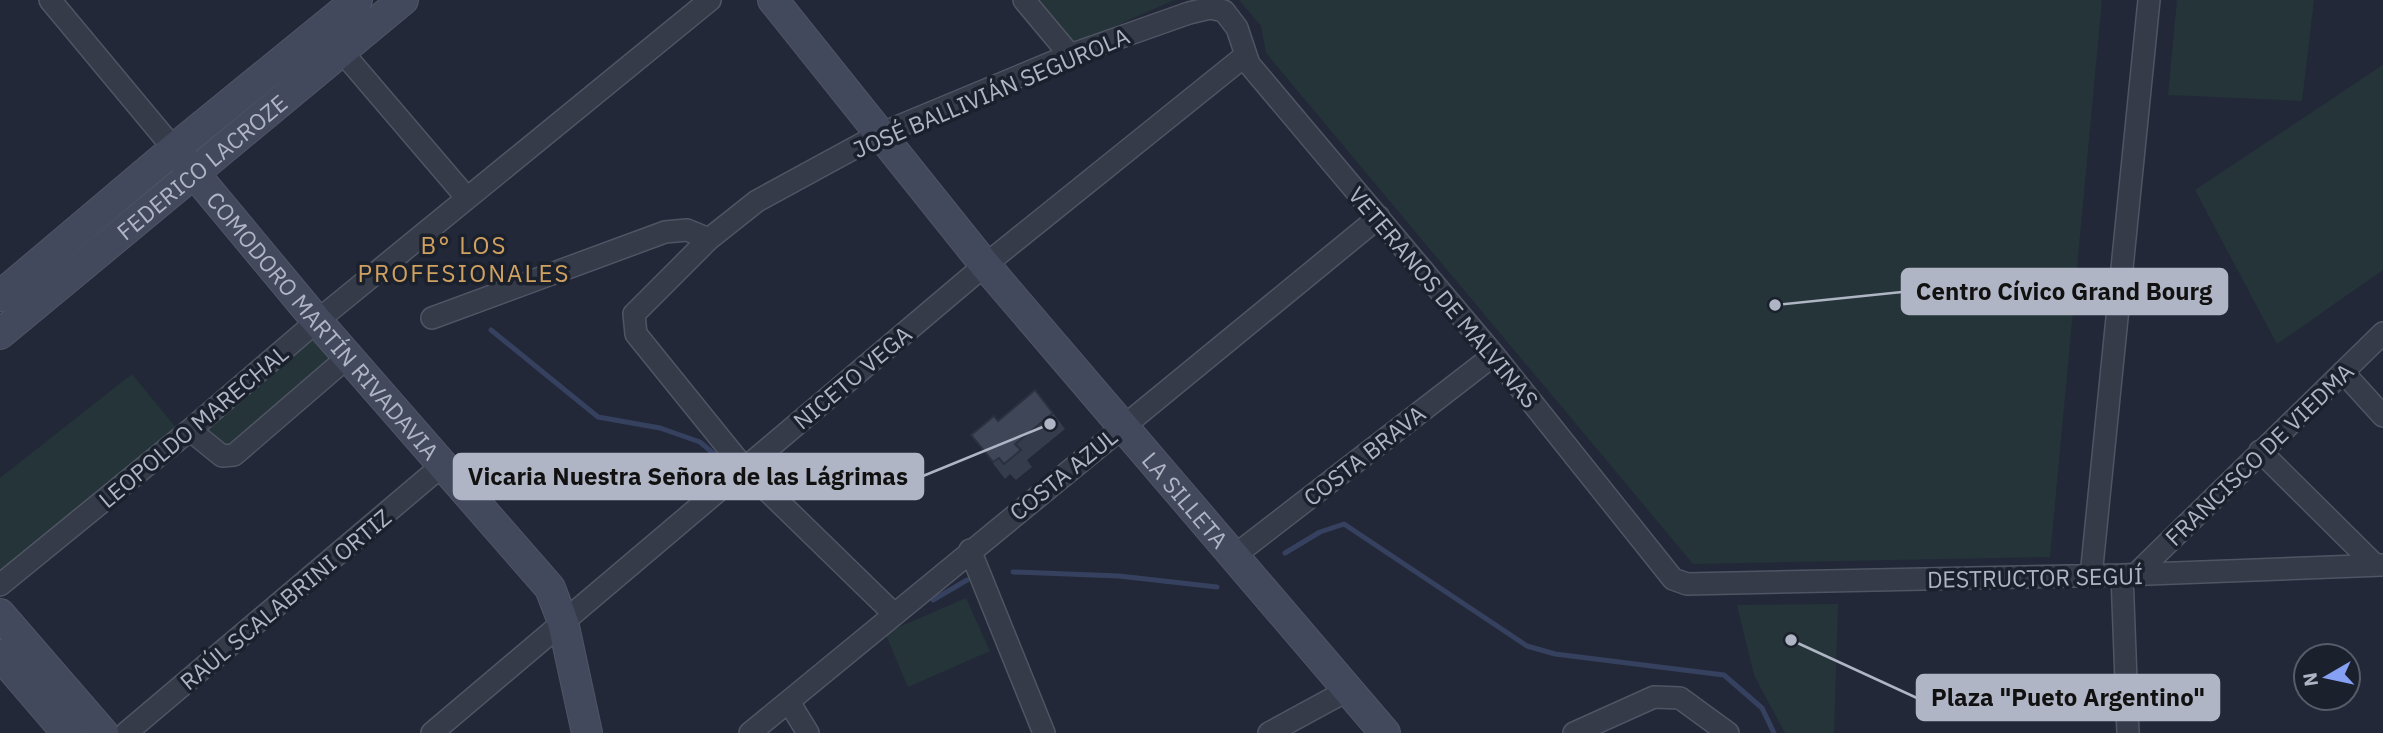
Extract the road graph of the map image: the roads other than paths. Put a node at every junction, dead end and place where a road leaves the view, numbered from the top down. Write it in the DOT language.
graph roads {
  1 [pos="50,0"];
  2 [pos="357,0"];
  3 [pos="403,0"];
  4 [pos="710,0"];
  5 [pos="773,0"];
  6 [pos="1024,0"];
  7 [pos="2149,0"];
  8 [pos="1210,8"];
  9 [pos="322,29"];
  10 [pos="342,51"];
  11 [pos="1070,55"];
  12 [pos="1246,55"];
  13 [pos="880,134"];
  14 [pos="174,149"];
  15 [pos="192,173"];
  16 [pos="467,198"];
  17 [pos="1379,218"];
  18 [pos="709,239"];
  19 [pos="985,265"];
  20 [pos="8,294"];
  21 [pos="432,318"];
  22 [pos="317,321"];
  23 [pos="2383,333"];
  24 [pos="0,334"];
  25 [pos="1494,355"];
  26 [pos="349,356"];
  27 [pos="2343,372"];
  28 [pos="2383,416"];
  29 [pos="1123,425"];
  30 [pos="190,430"];
  31 [pos="2260,451"];
  32 [pos="444,464"];
  33 [pos="745,469"];
  34 [pos="970,550"];
  35 [pos="1234,556"];
  36 [pos="2379,565"];
  37 [pos="2129,575"];
  38 [pos="2091,576"];
  39 [pos="0,584"];
  40 [pos="1687,584"];
  41 [pos="0,614"];
  42 [pos="893,614"];
  43 [pos="563,622"];
  44 [pos="0,655"];
  45 [pos="1348,690"];
  46 [pos="789,702"];
  47 [pos="67,733"];
  48 [pos="103,733"];
  49 [pos="126,733"];
  50 [pos="432,733"];
  51 [pos="587,733"];
  52 [pos="750,733"];
  53 [pos="808,733"];
  54 [pos="1044,733"];
  55 [pos="1269,733"];
  56 [pos="1385,733"];
  57 [pos="1574,733"];
  58 [pos="1728,733"];
  59 [pos="2127,733"];
  1 -- 14 [label="street, COMODORO MARTÍN RIVADAVIA"];
  2 -- 9 [label="street, FEDERICO LACROZE"];
  3 -- 10 [label="street, FEDERICO LACROZE"];
  4 -- 16 [label="street, LEOPOLDO MARECHAL"];
  5 -- 13 [label="street, LA SILLETA"];
  6 -- 11 [label="street"];
  7 -- 38 [label="street"];
  8 -- 11 [label="street, JOSÉ BALLIVIÁN SEGUROLA"];
  8 -- 12 [label="street, VETERANOS DE MALVINAS"];
  9 -- 10 [label="street"];
  9 -- 14 [label="street, FEDERICO LACROZE"];
  10 -- 15 [label="street, FEDERICO LACROZE"];
  10 -- 16 [label="street"];
  11 -- 13 [label="street, JOSÉ BALLIVIÁN SEGUROLA"];
  12 -- 17 [label="street, VETERANOS DE MALVINAS"];
  12 -- 19 [label="street, NICETO VEGA"];
  13 -- 18 [label="street, JOSÉ BALLIVIÁN SEGUROLA"];
  13 -- 19 [label="street, LA SILLETA"];
  14 -- 15 [label="street, COMODORO MARTÍN RIVADAVIA"];
  14 -- 20 [label="street, FEDERICO LACROZE"];
  15 -- 20 [label="street, FEDERICO LACROZE"];
  15 -- 22 [label="street, COMODORO MARTÍN RIVADAVIA"];
  16 -- 22 [label="street, LEOPOLDO MARECHAL"];
  17 -- 25 [label="street, VETERANOS DE MALVINAS"];
  17 -- 29 [label="street, COSTA AZUL"];
  18 -- 21 [label="street"];
  18 -- 33 [label="street"];
  19 -- 29 [label="street, LA SILLETA"];
  19 -- 33 [label="street, NICETO VEGA"];
  20 -- 24 [label="street, FEDERICO LACROZE"];
  22 -- 26 [label="street, COMODORO MARTÍN RIVADAVIA"];
  22 -- 30 [label="street, LEOPOLDO MARECHAL"];
  23 -- 27 [label="street, FRANCISCO DE VIEDMA"];
  25 -- 35 [label="street, COSTA BRAVA"];
  25 -- 40 [label="street, VETERANOS DE MALVINAS"];
  26 -- 30 [label="street"];
  26 -- 32 [label="street, COMODORO MARTÍN RIVADAVIA"];
  27 -- 28 [label="street"];
  27 -- 31 [label="street, FRANCISCO DE VIEDMA"];
  29 -- 34 [label="street, COSTA AZUL"];
  29 -- 35 [label="street, LA SILLETA"];
  30 -- 39 [label="street, LEOPOLDO MARECHAL"];
  31 -- 36 [label="street"];
  31 -- 37 [label="street, FRANCISCO DE VIEDMA"];
  32 -- 43 [label="street, COMODORO MARTÍN RIVADAVIA"];
  32 -- 49 [label="street, RAÚL SCALABRINI ORTIZ"];
  33 -- 42 [label="street"];
  33 -- 43 [label="street, NICETO VEGA"];
  34 -- 42 [label="street, COSTA AZUL"];
  34 -- 54 [label="street"];
  35 -- 45 [label="street, LA SILLETA"];
  36 -- 37 [label="street, DESTRUCTOR SEGUÍ"];
  37 -- 38 [label="street, DESTRUCTOR SEGUÍ"];
  37 -- 59 [label="street"];
  38 -- 40 [label="street, DESTRUCTOR SEGUÍ"];
  41 -- 48 [label="street"];
  42 -- 46 [label="street, COSTA AZUL"];
  43 -- 50 [label="street, NICETO VEGA"];
  43 -- 51 [label="street, COMODORO MARTÍN RIVADAVIA"];
  44 -- 47 [label="street"];
  45 -- 55 [label="street"];
  45 -- 56 [label="street, LA SILLETA"];
  46 -- 52 [label="street, COSTA AZUL"];
  46 -- 53 [label="street"];
  57 -- 58 [label="street"];
}
